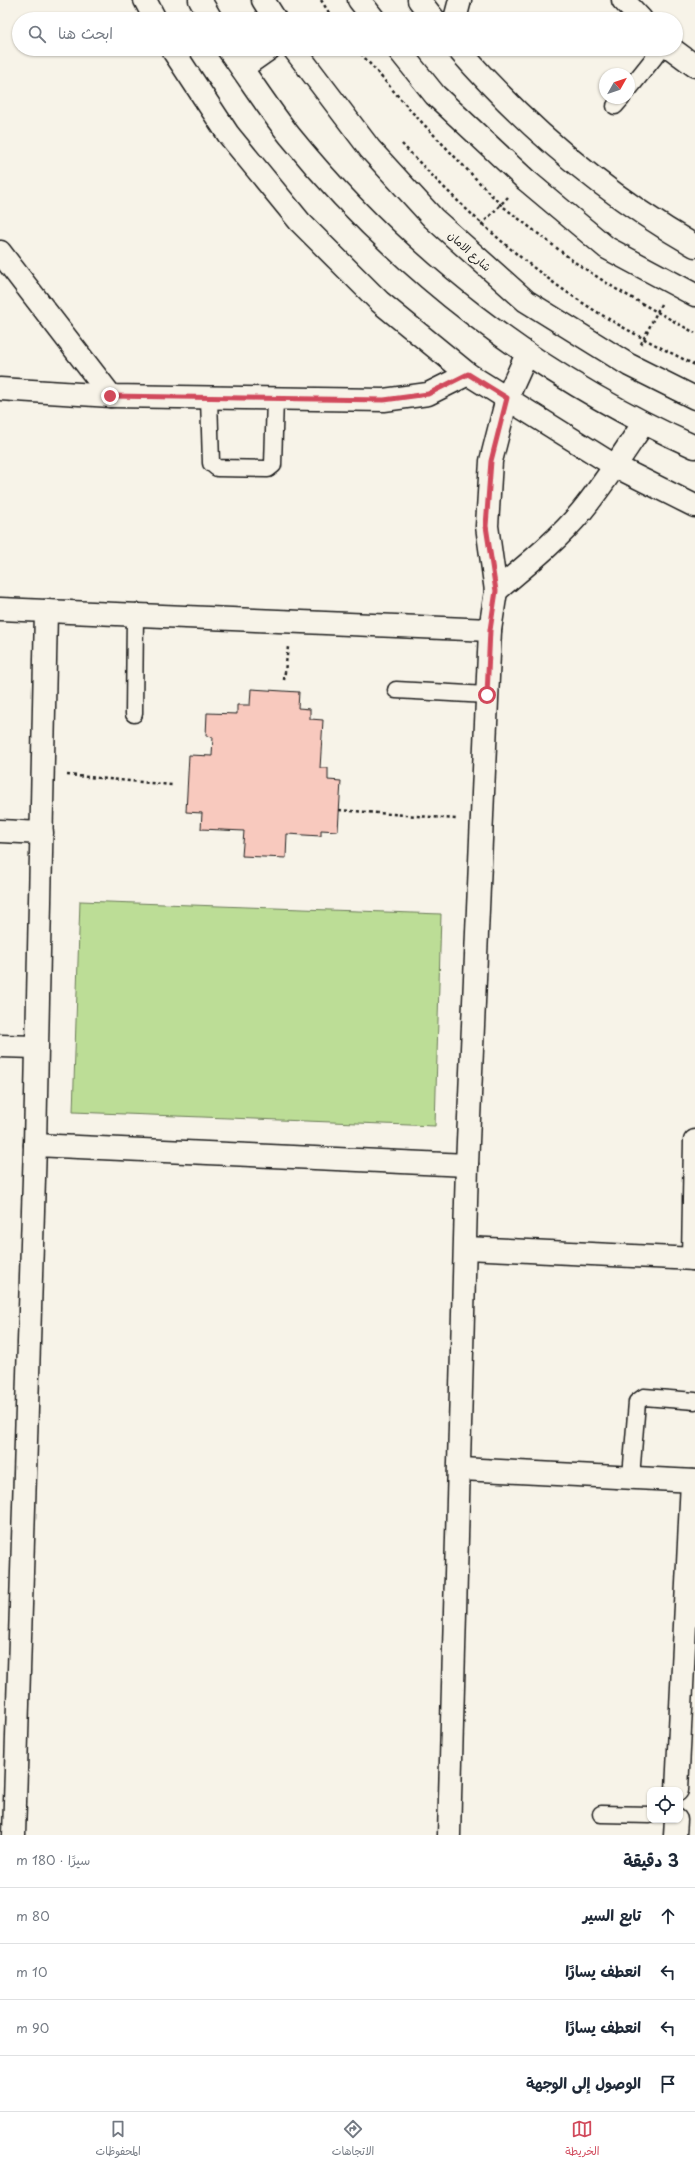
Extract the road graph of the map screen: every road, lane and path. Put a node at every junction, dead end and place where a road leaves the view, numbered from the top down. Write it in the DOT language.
graph roads {
  1 [pos="145,0"];
  2 [pos="200,0"];
  3 [pos="263,0"];
  4 [pos="321,0"];
  5 [pos="359,0"];
  6 [pos="419,0"];
  7 [pos="460,0"];
  8 [pos="623,0"];
  9 [pos="151,12"];
  10 [pos="206,12"];
  11 [pos="271,12"];
  12 [pos="329,12"];
  13 [pos="368,12"];
  14 [pos="428,12"];
  15 [pos="457,12"];
  16 [pos="634,12"];
  17 [pos="177,56"];
  18 [pos="233,56"];
  19 [pos="259,56"];
  20 [pos="299,56"];
  21 [pos="404,56"];
  22 [pos="464,56"];
  23 [pos="655,56"];
  24 [pos="681,56"];
  25 [pos="695,66"];
  26 [pos="242,68"];
  27 [pos="635,82"];
  28 [pos="400,142"];
  29 [pos="526,180"];
  30 [pos="482,224"];
  31 [pos="462,244"];
  32 [pos="695,246"];
  33 [pos="0,252"];
  34 [pos="672,284"];
  35 [pos="695,295"];
  36 [pos="643,339"];
  37 [pos="527,354"];
  38 [pos="629,365"];
  39 [pos="695,365"];
  40 [pos="468,374"];
  41 [pos="0,389"];
  42 [pos="110,396"];
  43 [pos="209,398"];
  44 [pos="275,398"];
  45 [pos="507,398"];
  46 [pos="695,398"];
  47 [pos="642,424"];
  48 [pos="695,447"];
  49 [pos="616,466"];
  50 [pos="695,506"];
  51 [pos="496,591"];
  52 [pos="0,609"];
  53 [pos="46,611"];
  54 [pos="135,614"];
  55 [pos="290,622"];
  56 [pos="490,630"];
  57 [pos="284,680"];
  58 [pos="396,690"];
  59 [pos="487,695"];
  60 [pos="134,714"];
  61 [pos="43,773"];
  62 [pos="172,785"];
  63 [pos="339,810"];
  64 [pos="482,821"];
  65 [pos="0,831"];
  66 [pos="42,833"];
  67 [pos="0,1046"];
  68 [pos="36,1047"];
  69 [pos="695,1141"];
  70 [pos="35,1145"];
  71 [pos="467,1165"];
  72 [pos="466,1248"];
  73 [pos="694,1259"];
  74 [pos="695,1401"];
  75 [pos="461,1469"];
  76 [pos="631,1478"];
  77 [pos="694,1481"];
  78 [pos="687,1707"];
  79 [pos="677,1787"];
  80 [pos="601,1814"];
  81 [pos="647,1815"];
  82 [pos="676,1823"];
  83 [pos="14,1835"];
  84 [pos="449,1835"];
  85 [pos="675,1835"];
  1 -- 9 [label="street"];
  2 -- 10 [label="street"];
  3 -- 11 [label="street"];
  4 -- 12 [label="path"];
  5 -- 13 [label="street"];
  6 -- 14 [label="street"];
  7 -- 15 [label="street"];
  8 -- 16 [label="street"];
  17 -- 40 [label="street"];
  18 -- 26 [label="street"];
  19 -- 26 [label="street"];
  20 -- 31 [label="street, شارع الامان"];
  21 -- 29 [label="street"];
  22 -- 32 [label="street"];
  23 -- 27 [label="lane"];
  24 -- 25 [label="street"];
  26 -- 37 [label="street"];
  28 -- 30 [label="path"];
  29 -- 30 [label="path"];
  29 -- 34 [label="street"];
  30 -- 31 [label="path"];
  30 -- 36 [label="path"];
  31 -- 38 [label="street, شارع الامان"];
  33 -- 42 [label="street"];
  34 -- 35 [label="street"];
  34 -- 36 [label="path"];
  36 -- 38 [label="path"];
  36 -- 39 [label="path"];
  37 -- 45 [label="street"];
  37 -- 47 [label="street"];
  38 -- 46 [label="street, شارع الامان"];
  40 -- 44 [label="street"];
  40 -- 45 [label="street"];
  41 -- 42 [label="street"];
  42 -- 43 [label="street"];
  43 -- 44 [label="street"];
  43 -- 44 [label="lane"];
  45 -- 49 [label="street"];
  45 -- 51 [label="street"];
  47 -- 48 [label="street"];
  47 -- 49 [label="street"];
  49 -- 50 [label="street"];
  49 -- 51 [label="street"];
  51 -- 56 [label="street"];
  52 -- 53 [label="street"];
  53 -- 54 [label="street"];
  53 -- 61 [label="street"];
  54 -- 55 [label="street"];
  54 -- 60 [label="lane"];
  55 -- 56 [label="street"];
  55 -- 57 [label="path"];
  56 -- 59 [label="street"];
  58 -- 59 [label="lane"];
  59 -- 64 [label="street"];
  61 -- 62 [label="path"];
  61 -- 66 [label="street"];
  63 -- 64 [label="path"];
  64 -- 71 [label="street"];
  65 -- 66 [label="street"];
  66 -- 68 [label="street"];
  67 -- 68 [label="street"];
  68 -- 70 [label="street"];
  69 -- 73 [label="street"];
  70 -- 71 [label="street"];
  70 -- 83 [label="street"];
  71 -- 72 [label="street"];
  72 -- 73 [label="street"];
  72 -- 75 [label="street"];
  74 -- 76 [label="lane"];
  75 -- 76 [label="street"];
  75 -- 84 [label="street"];
  76 -- 77 [label="street"];
  77 -- 78 [label="street"];
  78 -- 79 [label="street"];
  80 -- 81 [label="lane"];
  82 -- 85 [label="street"];
}
